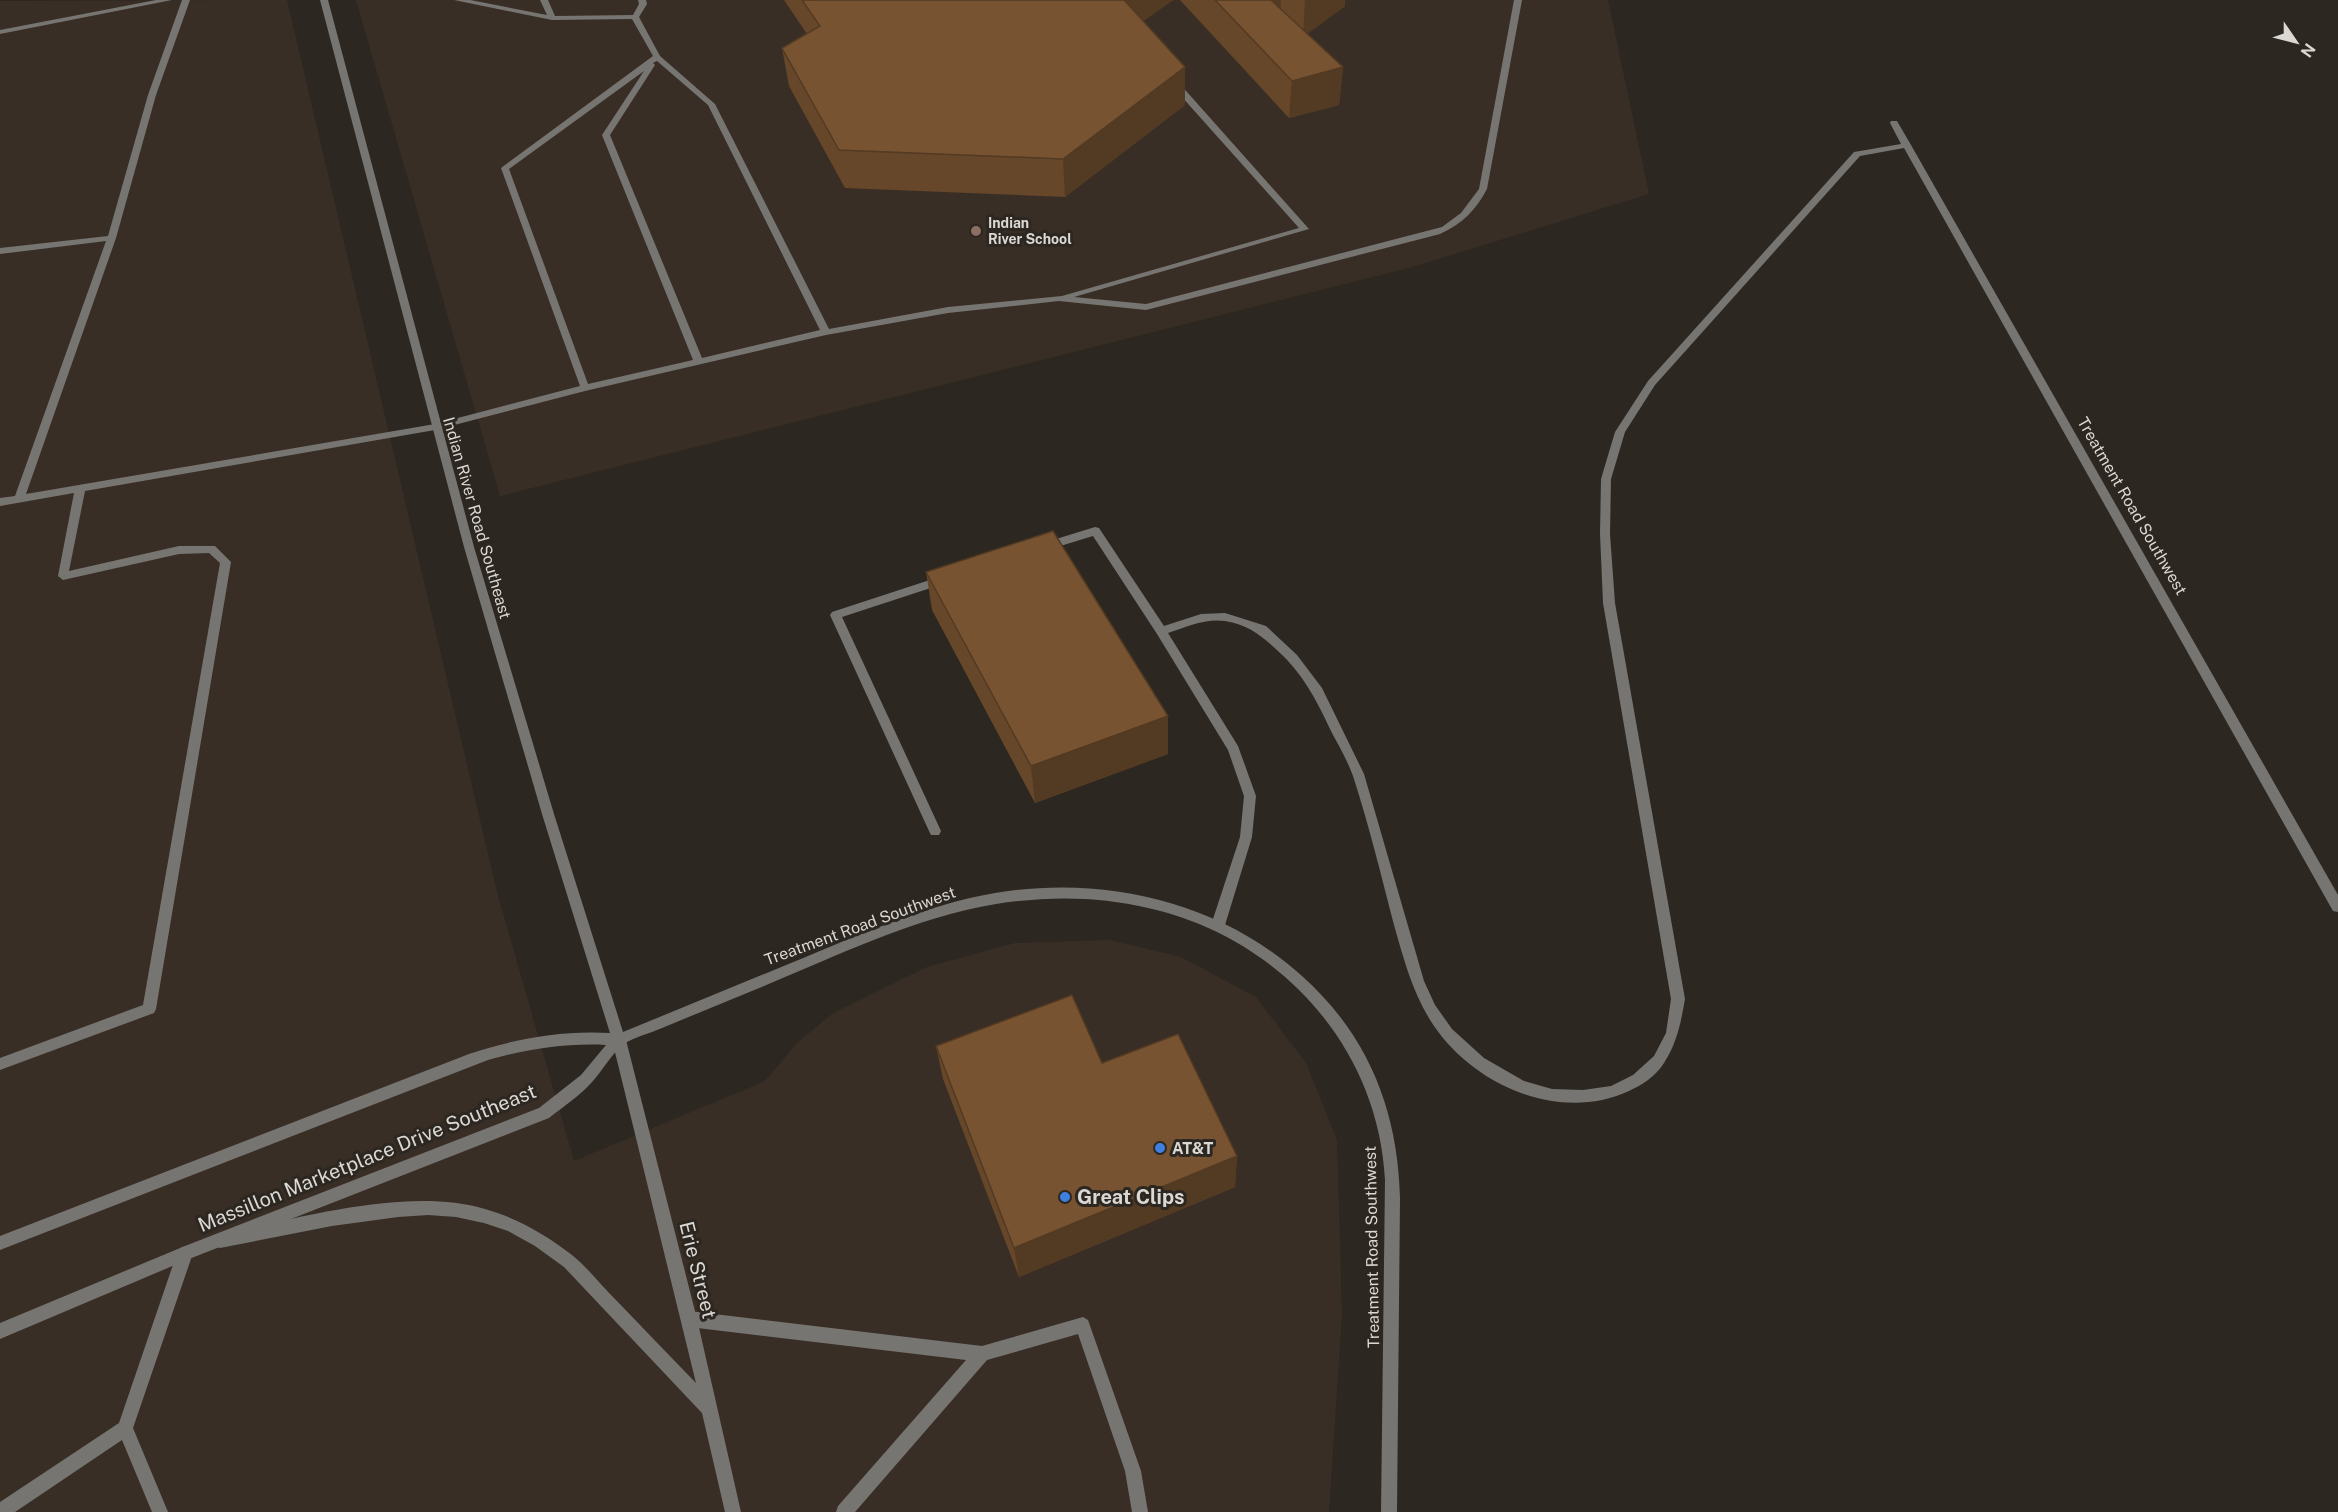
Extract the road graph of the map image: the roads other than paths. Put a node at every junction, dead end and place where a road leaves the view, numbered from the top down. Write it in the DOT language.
graph roads {
  1 [pos="168,0"];
  2 [pos="186,0"];
  3 [pos="324,0"];
  4 [pos="458,0"];
  5 [pos="544,0"];
  6 [pos="642,0"];
  7 [pos="1518,0"];
  8 [pos="634,17"];
  9 [pos="552,18"];
  10 [pos="0,32"];
  11 [pos="657,57"];
  12 [pos="1165,74"];
  13 [pos="1894,123"];
  14 [pos="1907,145"];
  15 [pos="112,238"];
  16 [pos="0,251"];
  17 [pos="1059,298"];
  18 [pos="826,332"];
  19 [pos="699,362"];
  20 [pos="585,388"];
  21 [pos="435,427"];
  22 [pos="80,489"];
  23 [pos="19,499"];
  24 [pos="0,502"];
  25 [pos="1027,553"];
  26 [pos="948,578"];
  27 [pos="1161,631"];
  28 [pos="935,831"];
  29 [pos="2338,907"];
  30 [pos="1218,925"];
  31 [pos="619,1040"];
  32 [pos="0,1064"];
  33 [pos="220,1241"];
  34 [pos="0,1243"];
  35 [pos="184,1253"];
  36 [pos="689,1319"];
  37 [pos="0,1330"];
  38 [pos="982,1354"];
  39 [pos="710,1409"];
  40 [pos="125,1428"];
  41 [pos="0,1512"];
  42 [pos="160,1512"];
  43 [pos="733,1512"];
  44 [pos="844,1512"];
  45 [pos="1140,1512"];
  46 [pos="1389,1512"];
  1 -- 10 [label="street"];
  2 -- 15 [label="street"];
  3 -- 21 [label="street, Indian River Road Southeast"];
  4 -- 9 [label="street"];
  5 -- 9 [label="street"];
  6 -- 8 [label="street"];
  7 -- 17 [label="street"];
  8 -- 9 [label="street"];
  8 -- 11 [label="street"];
  11 -- 18 [label="street"];
  11 -- 19 [label="street"];
  11 -- 20 [label="street"];
  12 -- 17 [label="street"];
  13 -- 14 [label="street, Treatment Road Southwest"];
  14 -- 27 [label="street"];
  14 -- 29 [label="street, Treatment Road Southwest"];
  15 -- 16 [label="street"];
  15 -- 23 [label="street"];
  17 -- 18 [label="street"];
  18 -- 19 [label="street"];
  19 -- 20 [label="street"];
  20 -- 21 [label="street"];
  21 -- 22 [label="street"];
  21 -- 31 [label="street, Indian River Road Southeast"];
  22 -- 23 [label="street"];
  22 -- 32 [label="street"];
  23 -- 24 [label="street"];
  25 -- 27 [label="street"];
  26 -- 28 [label="street"];
  27 -- 30 [label="street"];
  30 -- 31 [label="street, Treatment Road Southwest"];
  30 -- 46 [label="street, Treatment Road Southwest"];
  31 -- 33 [label="street, Massillon Marketplace Drive Southeast"];
  31 -- 34 [label="street"];
  31 -- 36 [label="street, Erie Street"];
  33 -- 35 [label="street, Massillon Marketplace Drive Southeast"];
  33 -- 39 [label="street"];
  35 -- 37 [label="street, Massillon Marketplace Drive Southeast"];
  35 -- 40 [label="street"];
  36 -- 38 [label="street"];
  36 -- 39 [label="street, Erie Street"];
  38 -- 44 [label="street"];
  38 -- 45 [label="street"];
  39 -- 43 [label="street, Erie Street"];
  40 -- 41 [label="street"];
  40 -- 42 [label="street"];
}
